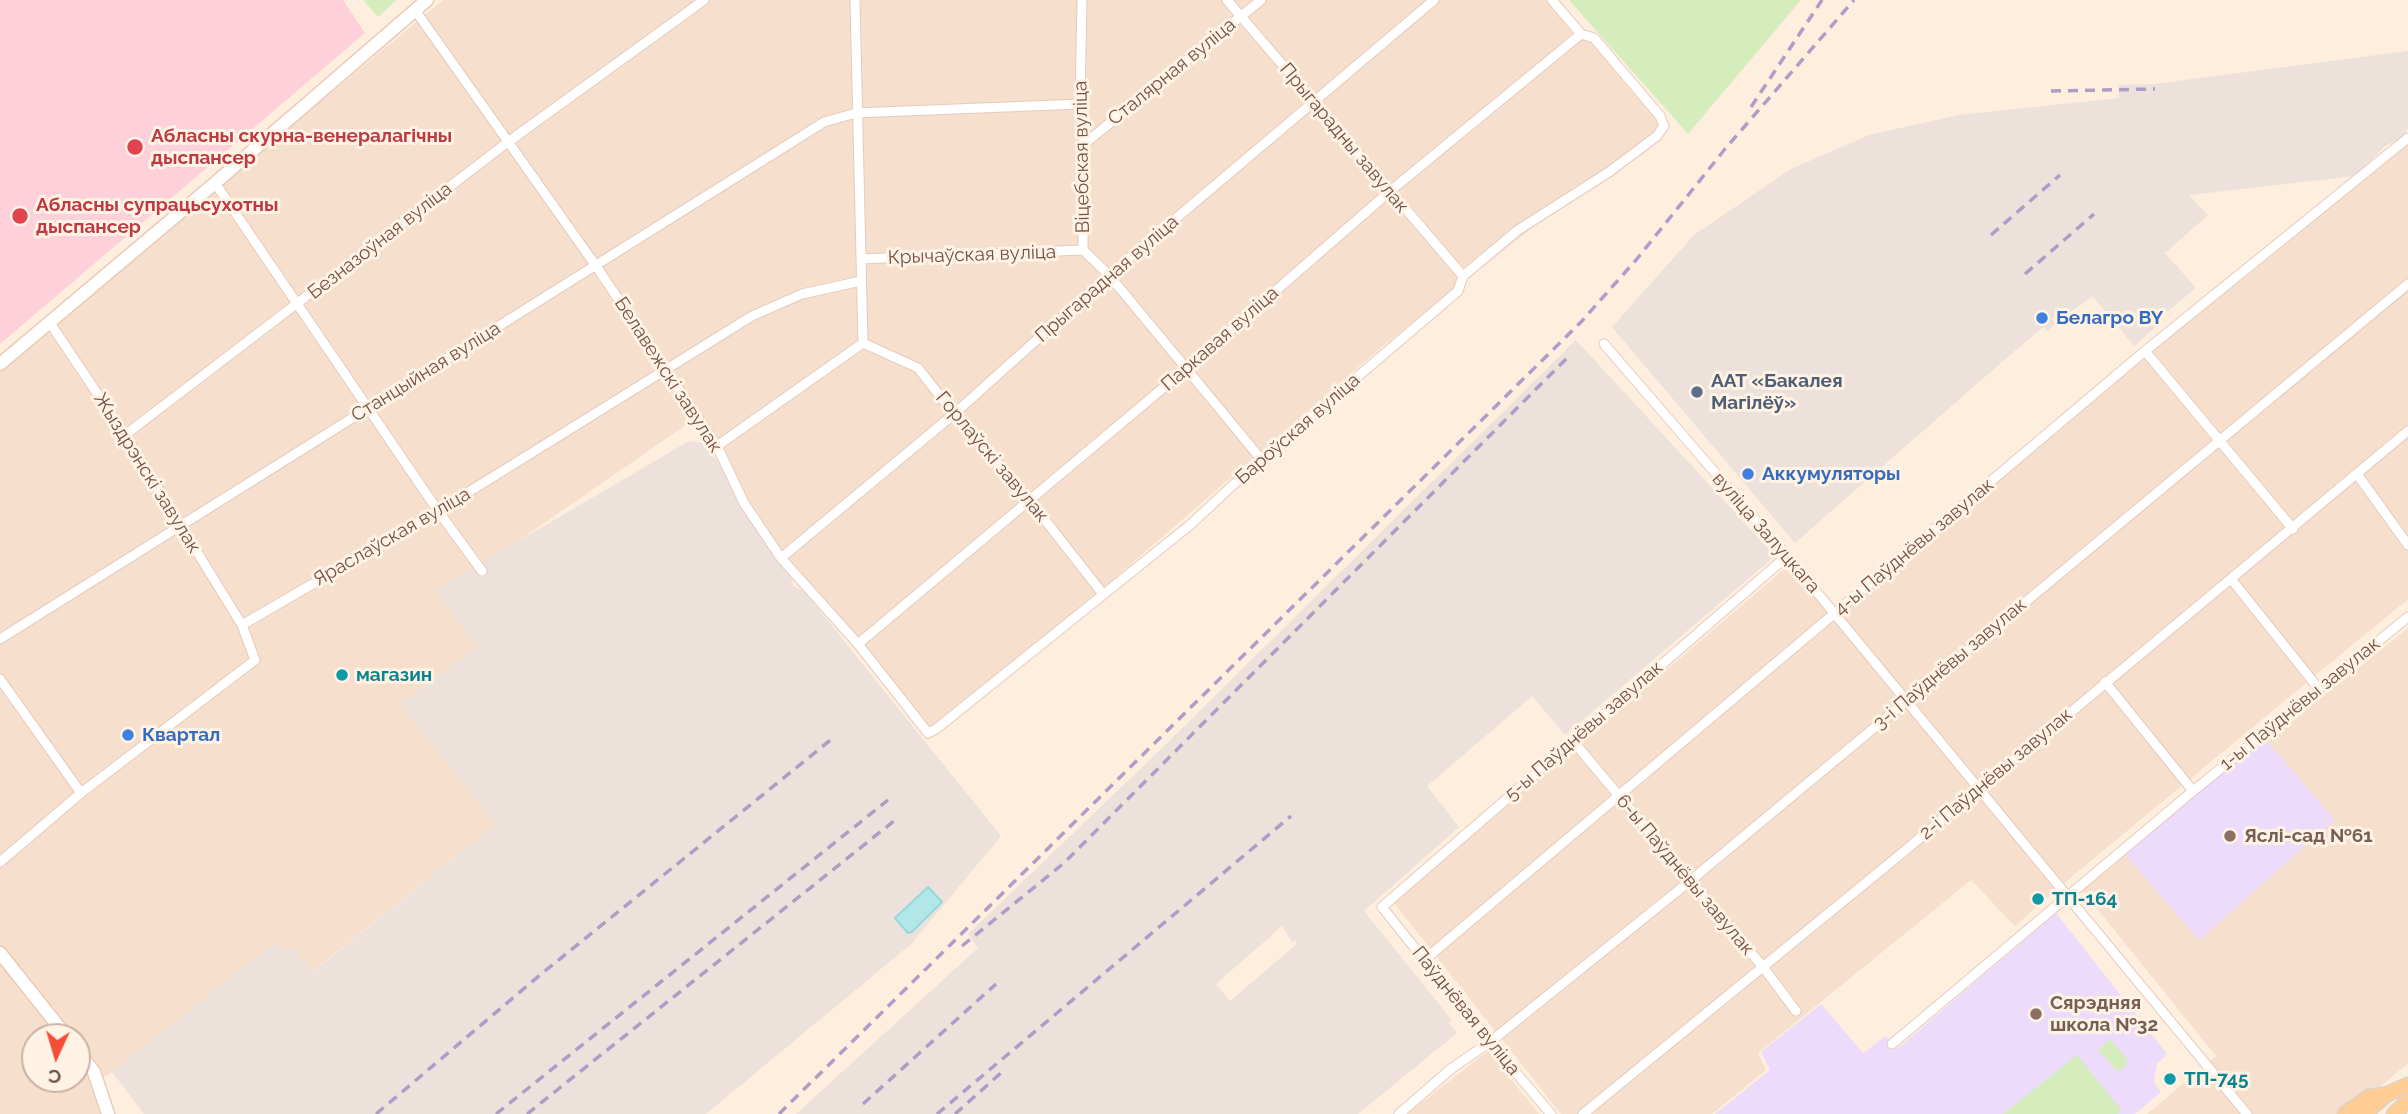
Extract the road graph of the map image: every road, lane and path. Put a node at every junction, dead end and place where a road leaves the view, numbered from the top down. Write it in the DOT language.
graph roads {
  1 [pos="427,0"];
  2 [pos="704,0"];
  3 [pos="855,0"];
  4 [pos="1082,0"];
  5 [pos="1227,0"];
  6 [pos="1261,0"];
  7 [pos="1434,0"];
  8 [pos="1552,0"];
  9 [pos="415,10"];
  10 [pos="1241,17"];
  11 [pos="1581,34"];
  12 [pos="1313,102"];
  13 [pos="1080,104"];
  14 [pos="856,113"];
  15 [pos="2408,138"];
  16 [pos="508,142"];
  17 [pos="1084,144"];
  18 [pos="215,183"];
  19 [pos="1389,192"];
  20 [pos="1083,250"];
  21 [pos="861,259"];
  22 [pos="596,266"];
  23 [pos="1110,275"];
  24 [pos="1463,276"];
  25 [pos="861,281"];
  26 [pos="2408,284"];
  27 [pos="296,304"];
  28 [pos="50,323"];
  29 [pos="863,343"];
  30 [pos="1604,344"];
  31 [pos="2145,351"];
  32 [pos="0,364"];
  33 [pos="1187,368"];
  34 [pos="666,371"];
  35 [pos="369,408"];
  36 [pos="954,414"];
  37 [pos="2408,431"];
  38 [pos="125,435"];
  39 [pos="2219,442"];
  40 [pos="717,446"];
  41 [pos="1261,459"];
  42 [pos="2357,474"];
  43 [pos="1030,500"];
  44 [pos="438,511"];
  45 [pos="181,527"];
  46 [pos="2293,529"];
  47 [pos="2408,545"];
  48 [pos="1787,556"];
  49 [pos="781,558"];
  50 [pos="482,571"];
  51 [pos="2231,579"];
  52 [pos="1103,594"];
  53 [pos="1835,614"];
  54 [pos="2408,617"];
  55 [pos="242,625"];
  56 [pos="0,639"];
  57 [pos="858,643"];
  58 [pos="0,679"];
  59 [pos="2105,682"];
  60 [pos="2319,689"];
  61 [pos="1906,699"];
  62 [pos="928,733"];
  63 [pos="1572,740"];
  64 [pos="1977,788"];
  65 [pos="2193,791"];
  66 [pos="81,793"];
  67 [pos="1618,796"];
  68 [pos="0,862"];
  69 [pos="1690,881"];
  70 [pos="2068,896"];
  71 [pos="1381,907"];
  72 [pos="0,953"];
  73 [pos="1423,961"];
  74 [pos="1763,967"];
  75 [pos="1796,1011"];
  76 [pos="56,1023"];
  77 [pos="1490,1042"];
  78 [pos="1892,1044"];
  79 [pos="91,1068"];
  80 [pos="2408,1085"];
  81 [pos="2387,1094"];
  82 [pos="2408,1101"];
  83 [pos="108,1114"];
  84 [pos="1399,1114"];
  85 [pos="1551,1114"];
  86 [pos="1583,1114"];
  87 [pos="2247,1114"];
  88 [pos="2345,1114"];
  89 [pos="2364,1114"];
  90 [pos="2394,1114"];
  1 -- 9 [label="main road"];
  2 -- 16 [label="street, Безназоўная вуліца"];
  3 -- 14 [label="street"];
  4 -- 13 [label="street, Віцебская вуліца"];
  5 -- 10 [label="street, Прыгарадны завулак"];
  6 -- 10 [label="street, Сталярная вуліца"];
  7 -- 12 [label="street, Прыгарадная вуліца"];
  8 -- 11 [label="street"];
  9 -- 16 [label="street, Белавежскі завулак"];
  9 -- 18 [label="main road"];
  10 -- 12 [label="street, Прыгарадны завулак"];
  10 -- 17 [label="street, Сталярная вуліца"];
  11 -- 19 [label="street, Паркавая вуліца"];
  11 -- 24 [label="street, Бароўская вуліца"];
  12 -- 19 [label="street, Прыгарадны завулак"];
  12 -- 23 [label="street, Прыгарадная вуліца"];
  13 -- 14 [label="street, Сталярная вуліца"];
  13 -- 17 [label="street, Віцебская вуліца"];
  14 -- 21 [label="street"];
  14 -- 22 [label="street, Станцыйная вуліца"];
  15 -- 31 [label="street, 4-ы Паўднёвы завулак"];
  16 -- 22 [label="street, Белавежскі завулак"];
  16 -- 27 [label="street, Безназоўная вуліца"];
  17 -- 20 [label="street, Віцебская вуліца"];
  18 -- 27 [label="street"];
  18 -- 28 [label="main road"];
  19 -- 24 [label="street, Прыгарадны завулак"];
  19 -- 33 [label="street, Паркавая вуліца"];
  20 -- 21 [label="street, Крычаўская вуліца"];
  20 -- 23 [label="street, Віцебская вуліца"];
  21 -- 25 [label="street"];
  22 -- 34 [label="street, Белавежскі завулак"];
  22 -- 35 [label="street, Станцыйная вуліца"];
  23 -- 33 [label="street, Віцебская вуліца"];
  23 -- 36 [label="street, Прыгарадная вуліца"];
  24 -- 41 [label="street, Бароўская вуліца"];
  25 -- 29 [label="street"];
  25 -- 34 [label="street, Яраслаўская вуліца"];
  26 -- 39 [label="street, 3-і Паўднёвы завулак"];
  27 -- 35 [label="street"];
  27 -- 38 [label="street, Безназоўная вуліца"];
  28 -- 32 [label="main road"];
  28 -- 38 [label="street, Жыздрэнскі завулак"];
  29 -- 36 [label="street, Горлаўскі завулак"];
  29 -- 40 [label="street"];
  30 -- 48 [label="street, вуліца Залуцкага"];
  31 -- 39 [label="street"];
  31 -- 53 [label="street, 4-ы Паўднёвы завулак"];
  33 -- 41 [label="street, Віцебская вуліца"];
  33 -- 43 [label="street, Паркавая вуліца"];
  34 -- 40 [label="street, Белавежскі завулак"];
  34 -- 44 [label="street, Яраслаўская вуліца"];
  35 -- 44 [label="street"];
  35 -- 45 [label="street, Станцыйная вуліца"];
  36 -- 43 [label="street, Горлаўскі завулак"];
  36 -- 49 [label="street, Прыгарадная вуліца"];
  37 -- 42 [label="street, 2-і Паўднёвы завулак"];
  38 -- 45 [label="street, Жыздрэнскі завулак"];
  39 -- 46 [label="street"];
  39 -- 61 [label="street, 3-і Паўднёвы завулак"];
  40 -- 49 [label="street, Белавежскі завулак"];
  41 -- 52 [label="street, Бароўская вуліца"];
  42 -- 46 [label="street, 2-і Паўднёвы завулак"];
  42 -- 47 [label="street"];
  43 -- 52 [label="street, Горлаўскі завулак"];
  43 -- 57 [label="street, Паркавая вуліца"];
  44 -- 50 [label="street"];
  44 -- 55 [label="street, Яраслаўская вуліца"];
  45 -- 55 [label="street, Жыздрэнскі завулак"];
  45 -- 56 [label="street, Станцыйная вуліца"];
  46 -- 51 [label="street, 2-і Паўднёвы завулак"];
  48 -- 53 [label="street, вуліца Залуцкага"];
  48 -- 63 [label="street, 5-ы Паўднёвы завулак"];
  49 -- 57 [label="street, Белавежскі завулак"];
  51 -- 59 [label="street, 2-і Паўднёвы завулак"];
  51 -- 60 [label="street"];
  52 -- 62 [label="street, Бароўская вуліца"];
  53 -- 61 [label="street, вуліца Залуцкага"];
  53 -- 67 [label="street, 4-ы Паўднёвы завулак"];
  54 -- 60 [label="street, 1-ы Паўднёвы завулак"];
  55 -- 66 [label="street"];
  57 -- 62 [label="street, Белавежскі завулак"];
  58 -- 66 [label="street"];
  59 -- 64 [label="street, 2-і Паўднёвы завулак"];
  59 -- 65 [label="street"];
  60 -- 65 [label="street, 1-ы Паўднёвы завулак"];
  61 -- 64 [label="street, вуліца Залуцкага"];
  61 -- 69 [label="street, 3-і Паўднёвы завулак"];
  63 -- 67 [label="street, 6-ы Паўднёвы завулак"];
  63 -- 71 [label="street, 5-ы Паўднёвы завулак"];
  64 -- 70 [label="street, вуліца Залуцкага"];
  64 -- 74 [label="street, 2-і Паўднёвы завулак"];
  65 -- 70 [label="street, 1-ы Паўднёвы завулак"];
  66 -- 68 [label="street"];
  67 -- 69 [label="street, 6-ы Паўднёвы завулак"];
  67 -- 73 [label="street, 4-ы Паўднёвы завулак"];
  69 -- 74 [label="street, 6-ы Паўднёвы завулак"];
  69 -- 77 [label="street, 3-і Паўднёвы завулак"];
  70 -- 78 [label="street, 1-ы Паўднёвы завулак"];
  70 -- 87 [label="street, вуліца Залуцкага"];
  71 -- 73 [label="street, Паўднёвая вуліца"];
  72 -- 76 [label="main road"];
  73 -- 77 [label="street, Паўднёвая вуліца"];
  74 -- 75 [label="street, 6-ы Паўднёвы завулак"];
  74 -- 86 [label="street, 2-і Паўднёвы завулак"];
  77 -- 84 [label="street, 3-і Паўднёвы завулак"];
  77 -- 85 [label="street, Паўднёвая вуліца"];
  79 -- 83 [label="main road"];
  80 -- 81 [label="main road"];
  81 -- 88 [label="main road"];
  81 -- 89 [label="main road"];
  82 -- 90 [label="main road"];
}
